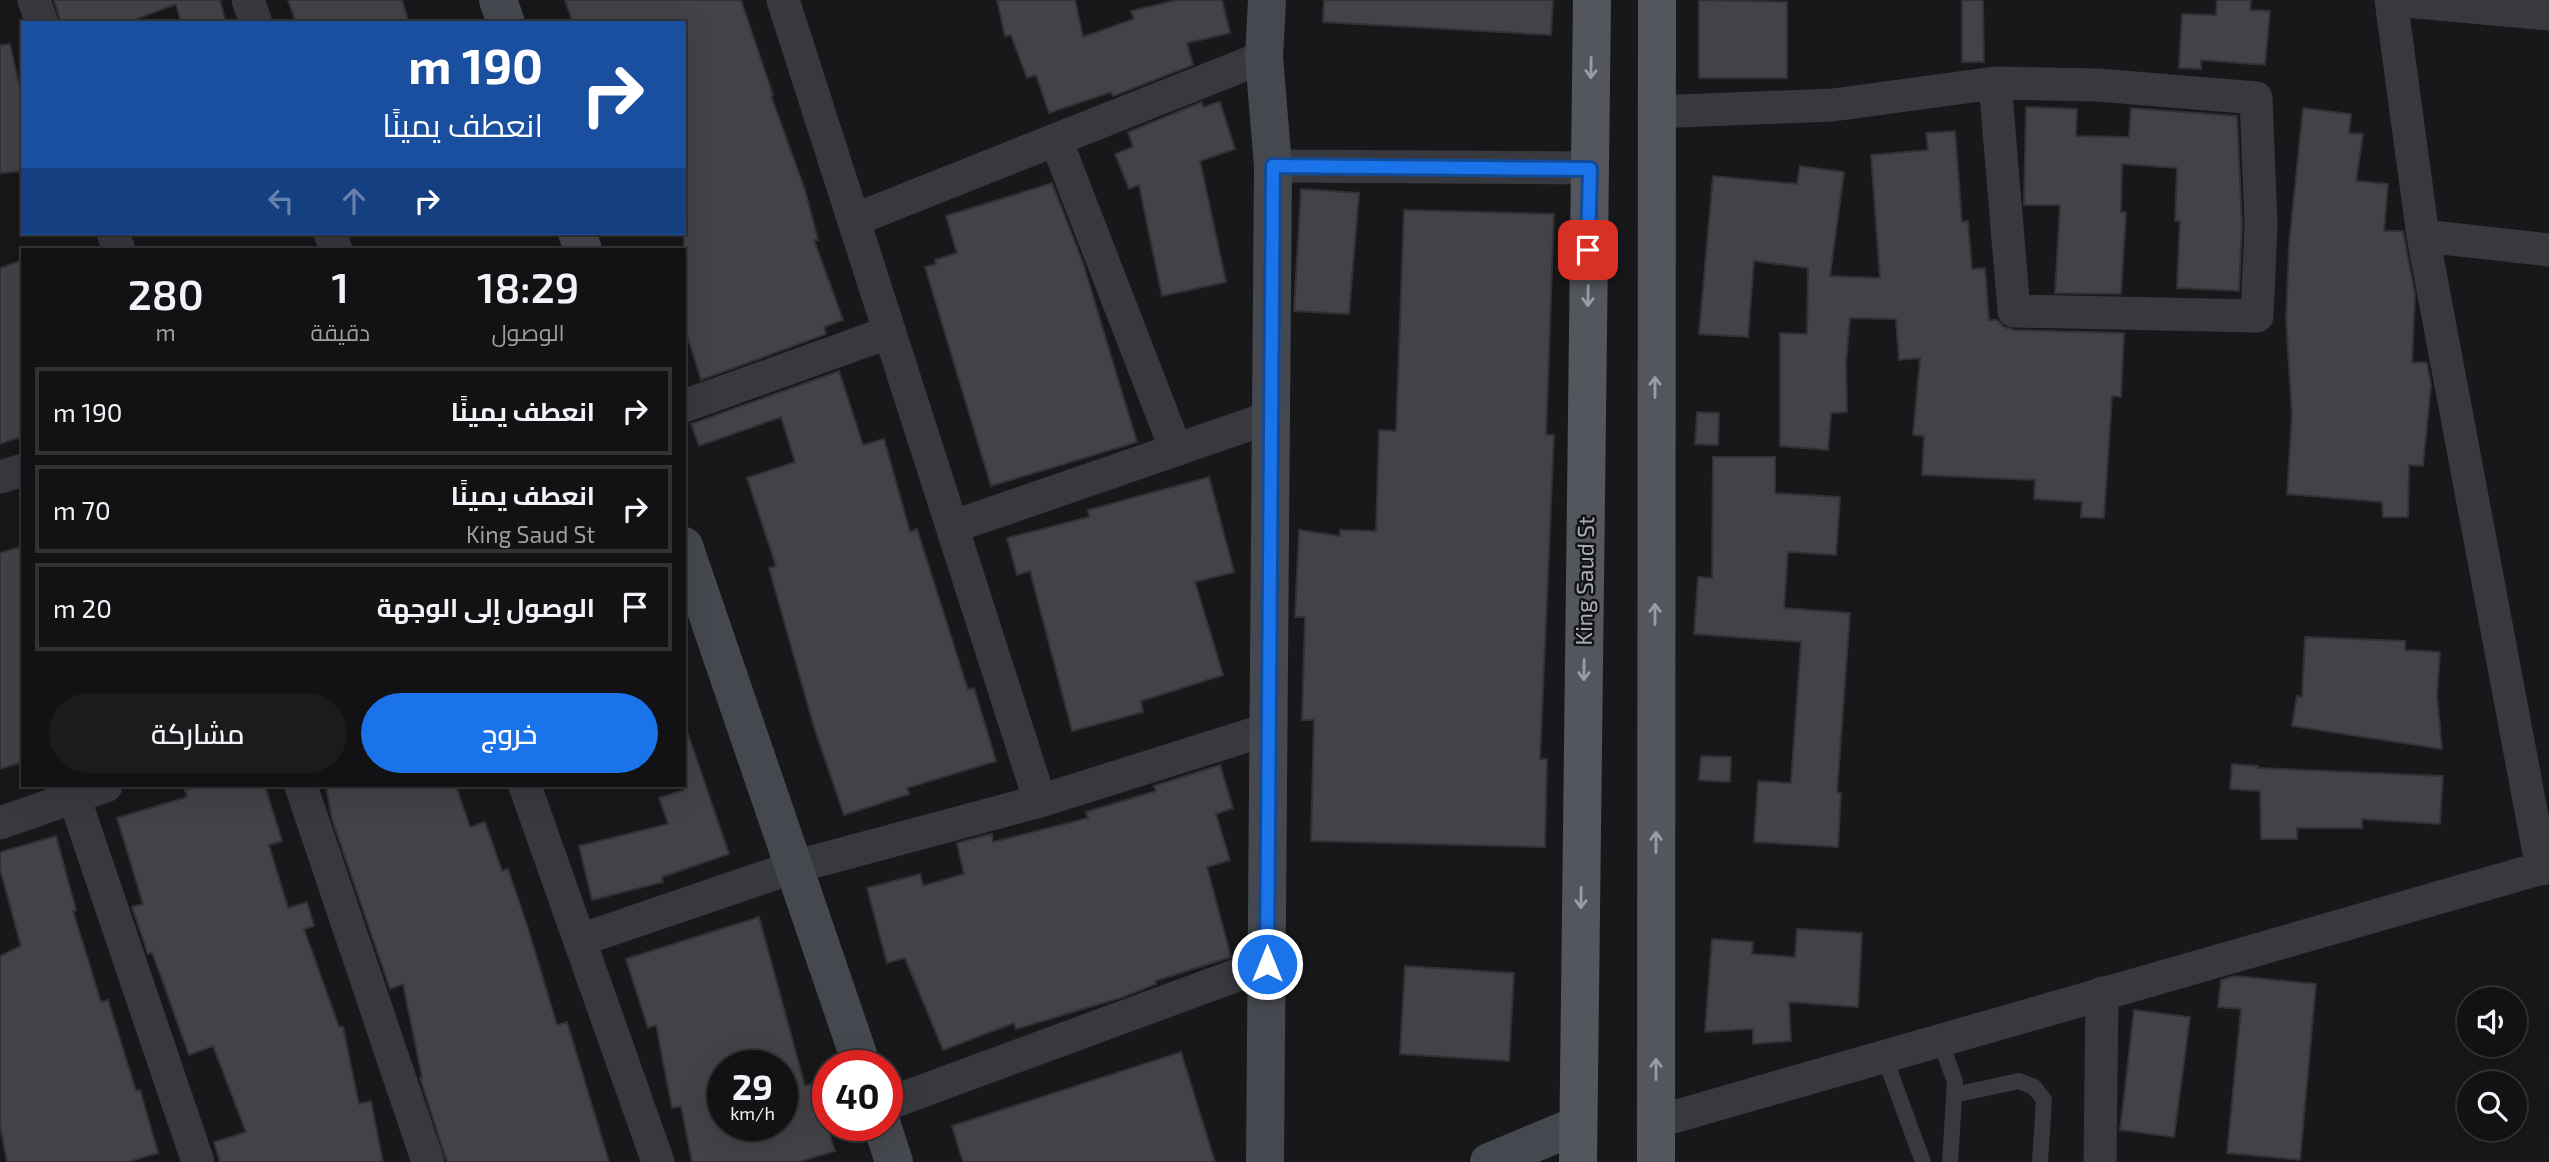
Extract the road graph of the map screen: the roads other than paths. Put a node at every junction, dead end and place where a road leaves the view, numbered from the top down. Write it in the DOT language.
graph roads {
  1 [pos="34,0"];
  2 [pos="248,0"];
  3 [pos="498,0"];
  4 [pos="1267,0"];
  5 [pos="1592,0"];
  6 [pos="1657,0"];
  7 [pos="2393,0"];
  8 [pos="790,2"];
  9 [pos="2549,14"];
  10 [pos="41,21"];
  11 [pos="255,21"];
  12 [pos="505,21"];
  13 [pos="1264,57"];
  14 [pos="1995,83"];
  15 [pos="1654,112"];
  16 [pos="1056,140"];
  17 [pos="1273,166"];
  18 [pos="1590,169"];
  19 [pos="854,220"];
  20 [pos="2423,236"];
  21 [pos="2549,250"];
  22 [pos="890,332"];
  23 [pos="686,405"];
  24 [pos="1271,417"];
  25 [pos="1176,450"];
  26 [pos="21,471"];
  27 [pos="0,477"];
  28 [pos="952,527"];
  29 [pos="686,552"];
  30 [pos="1269,729"];
  31 [pos="103,787"];
  32 [pos="301,787"];
  33 [pos="525,787"];
  34 [pos="74,797"];
  35 [pos="1040,800"];
  36 [pos="0,823"];
  37 [pos="794,867"];
  38 [pos="2545,867"];
  39 [pos="580,940"];
  40 [pos="1267,964"];
  41 [pos="2102,993"];
  42 [pos="1940,1040"];
  43 [pos="857,1050"];
  44 [pos="1884,1056"];
  45 [pos="1954,1095"];
  46 [pos="903,1098"];
  47 [pos="1656,1122"];
  48 [pos="887,1141"];
  49 [pos="1578,1144"];
  50 [pos="198,1162"];
  51 [pos="428,1162"];
  52 [pos="658,1162"];
  53 [pos="894,1162"];
  54 [pos="1265,1162"];
  55 [pos="1489,1162"];
  56 [pos="1656,1162"];
  57 [pos="1923,1162"];
  58 [pos="1951,1162"];
  59 [pos="2040,1162"];
  60 [pos="2099,1162"];
  1 -- 10 [label="street"];
  2 -- 11 [label="street"];
  3 -- 12 [label="street"];
  4 -- 13 [label="street"];
  5 -- 18 [label="main road, King Saud St, one-way"];
  6 -- 15 [label="main road"];
  7 -- 9 [label="street"];
  7 -- 20 [label="street"];
  8 -- 19 [label="street"];
  13 -- 16 [label="street"];
  13 -- 17 [label="street"];
  14 -- 14 [label="street"];
  14 -- 15 [label="street"];
  47 -- 15 [label="main road, one-way"];
  16 -- 19 [label="street"];
  16 -- 25 [label="street"];
  17 -- 18 [label="street"];
  17 -- 24 [label="street"];
  18 -- 49 [label="main road, King Saud St, one-way"];
  19 -- 22 [label="street"];
  20 -- 21 [label="street"];
  20 -- 38 [label="street"];
  22 -- 23 [label="street"];
  22 -- 28 [label="street"];
  24 -- 25 [label="street"];
  24 -- 30 [label="street"];
  25 -- 28 [label="street"];
  26 -- 27 [label="street"];
  28 -- 35 [label="street"];
  29 -- 37 [label="street"];
  30 -- 35 [label="street"];
  30 -- 40 [label="street"];
  31 -- 34 [label="street"];
  32 -- 51 [label="street"];
  33 -- 39 [label="street"];
  34 -- 36 [label="street"];
  34 -- 50 [label="street"];
  35 -- 37 [label="street"];
  37 -- 39 [label="street"];
  37 -- 43 [label="street"];
  38 -- 41 [label="street"];
  39 -- 52 [label="street"];
  40 -- 46 [label="street"];
  40 -- 54 [label="street"];
  41 -- 42 [label="street"];
  41 -- 60 [label="street"];
  42 -- 44 [label="street"];
  42 -- 45 [label="lane"];
  44 -- 47 [label="street"];
  44 -- 57 [label="lane"];
  45 -- 58 [label="lane"];
  45 -- 59 [label="lane"];
  47 -- 56 [label="main road"];
  48 -- 53 [label="street"];
  49 -- 55 [label="street"];
}
